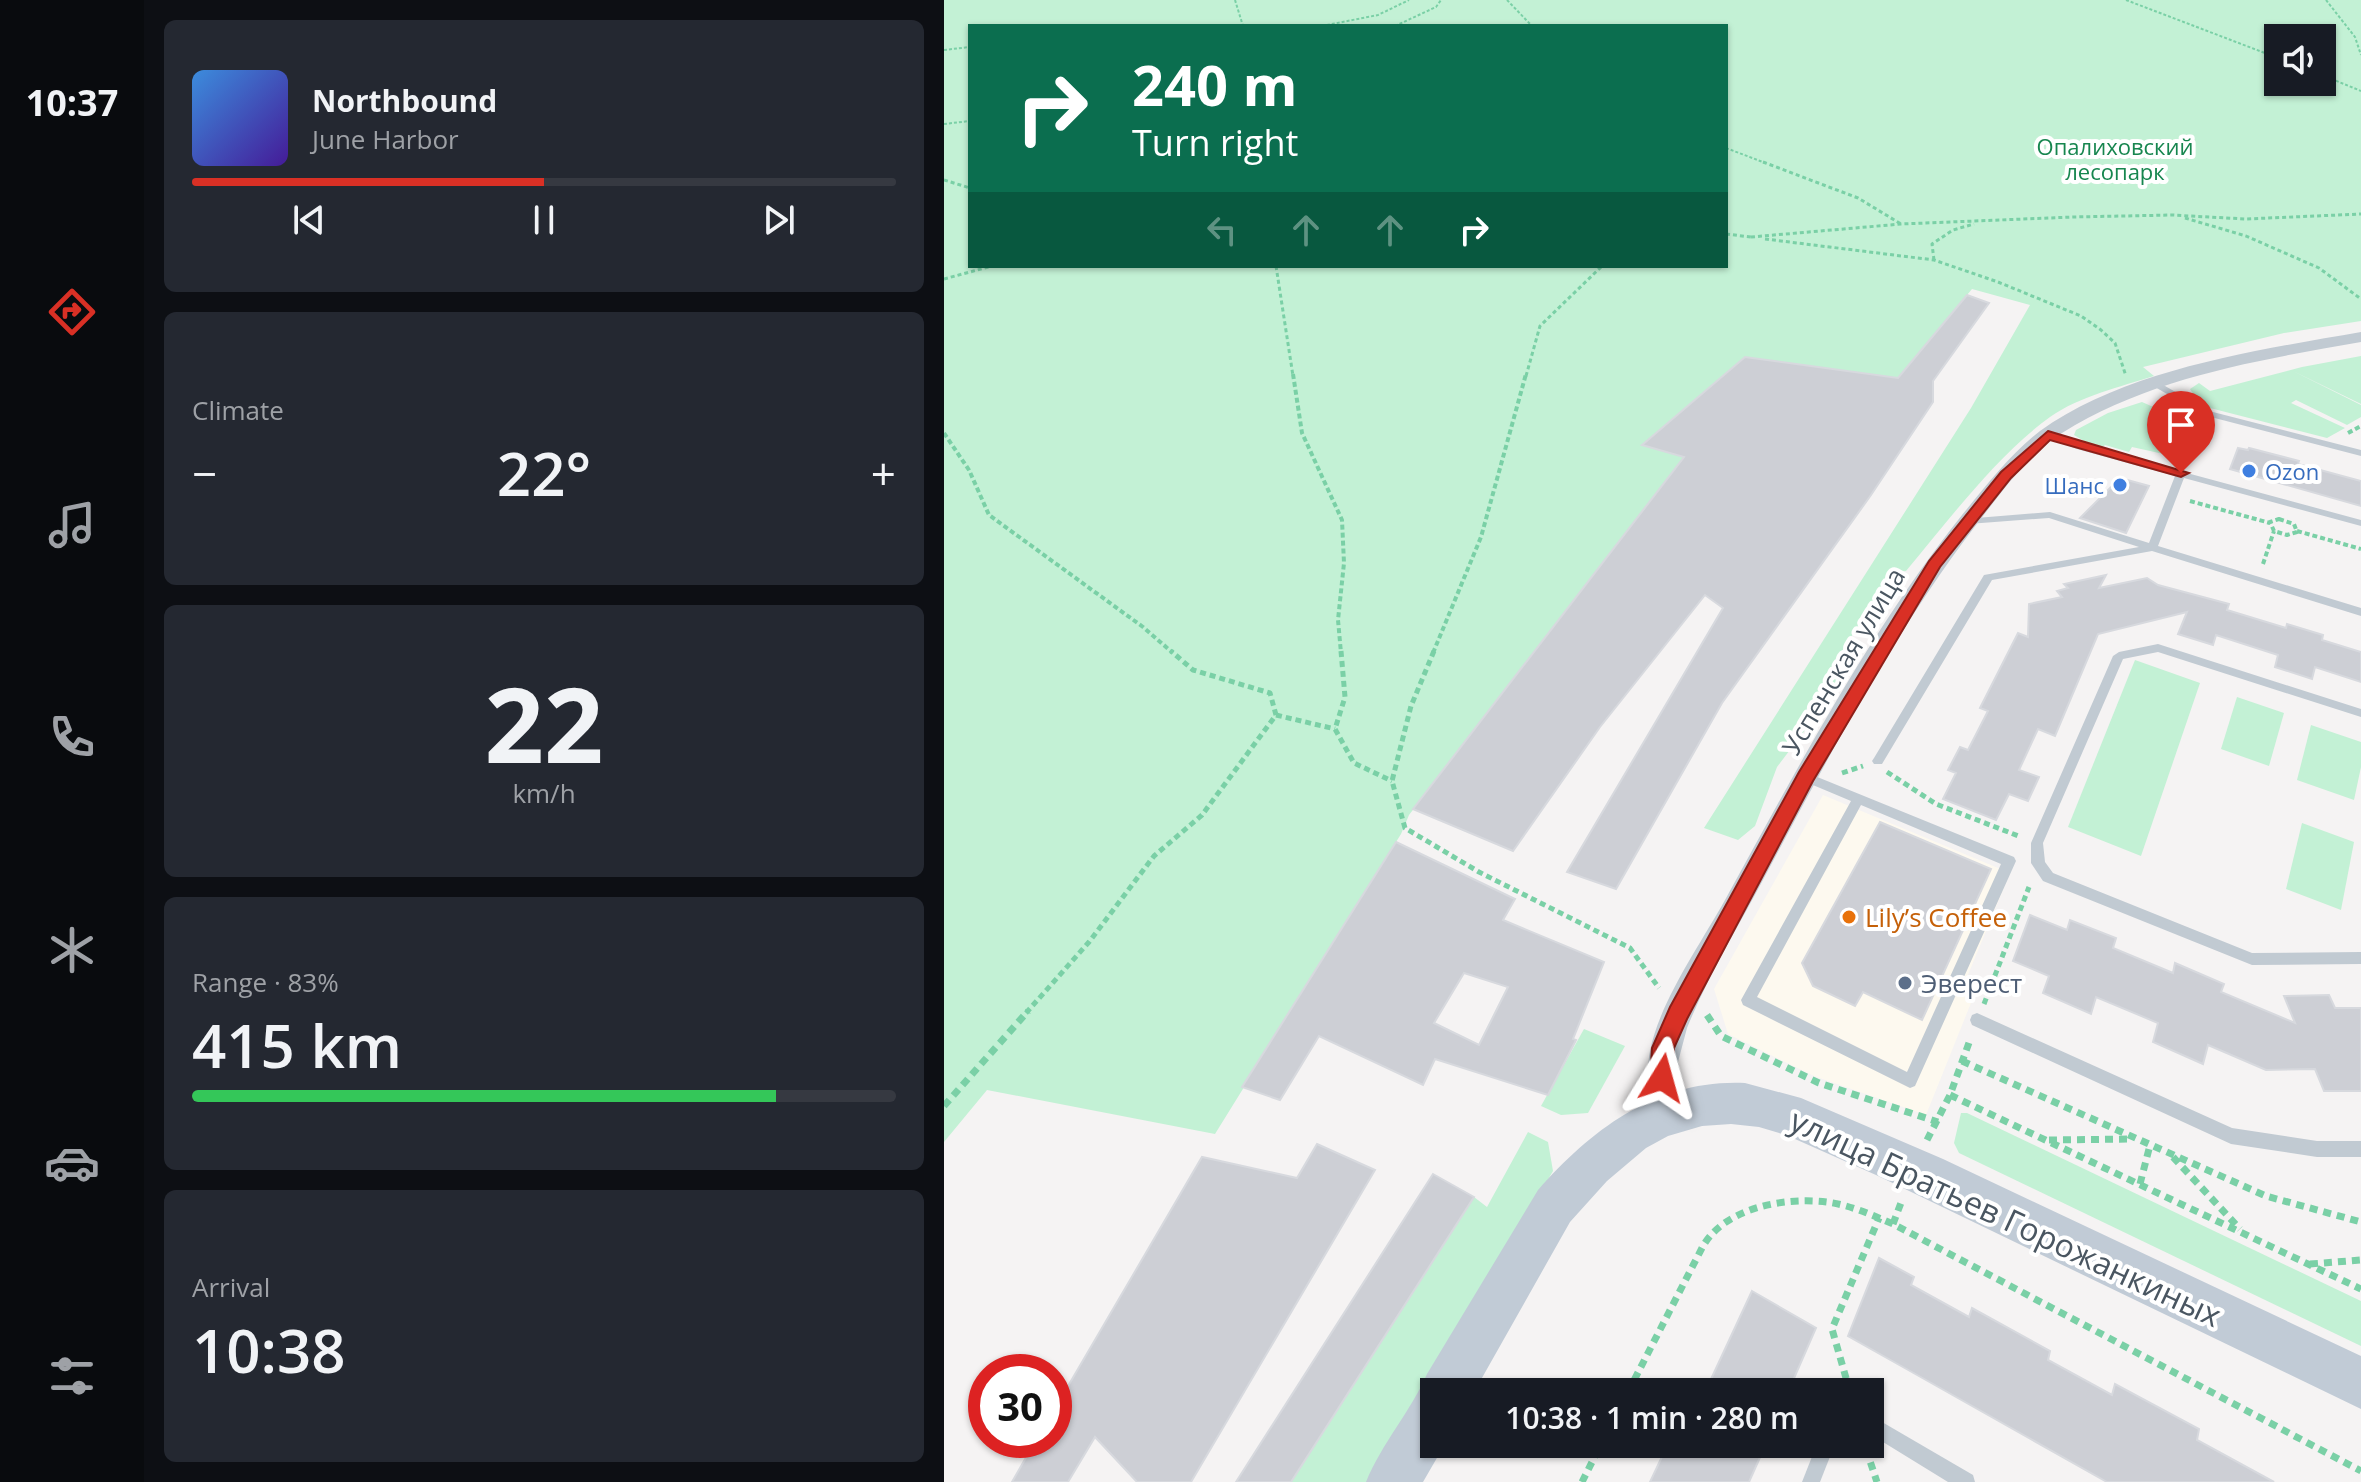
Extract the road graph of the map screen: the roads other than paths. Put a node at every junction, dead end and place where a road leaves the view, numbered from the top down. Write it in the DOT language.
graph roads {
  1 [pos="2361,337"];
  2 [pos="2158,385"];
  3 [pos="2048,435"];
  4 [pos="2361,453"];
  5 [pos="2181,473"];
  6 [pos="1968,521"];
  7 [pos="2361,523"];
  8 [pos="2152,548"];
  9 [pos="2361,612"];
  10 [pos="2361,713"];
  11 [pos="1878,761"];
  12 [pos="1805,777"];
  13 [pos="1858,799"];
  14 [pos="2361,958"];
  15 [pos="1977,1020"];
  16 [pos="1672,1111"];
  17 [pos="2361,1149"];
  18 [pos="1453,1378"];
  19 [pos="2361,1383"];
  20 [pos="1884,1432"];
  21 [pos="1420,1438"];
  22 [pos="1820,1458"];
  23 [pos="1398,1480"];
  24 [pos="1811,1482"];
  25 [pos="1966,1482"];
  1 -- 2 [label="street, Успенская улица"];
  2 -- 3 [label="street, Успенская улица"];
  2 -- 4 [label="lane"];
  3 -- 5 [label="lane"];
  3 -- 6 [label="street, Успенская улица"];
  5 -- 7 [label="lane"];
  5 -- 8 [label="lane"];
  6 -- 8 [label="lane"];
  6 -- 12 [label="street, Успенская улица"];
  8 -- 9 [label="lane"];
  8 -- 11 [label="lane"];
  10 -- 14 [label="lane"];
  12 -- 13 [label="lane"];
  12 -- 16 [label="street, Успенская улица"];
  13 -- 13 [label="lane"];
  15 -- 17 [label="lane"];
  16 -- 18 [label="street, улица Братьев Горожанкиных"];
  16 -- 19 [label="street, улица Братьев Горожанкиных"];
  20 -- 25 [label="lane"];
  21 -- 23 [label="street"];
  22 -- 24 [label="lane"];
}
